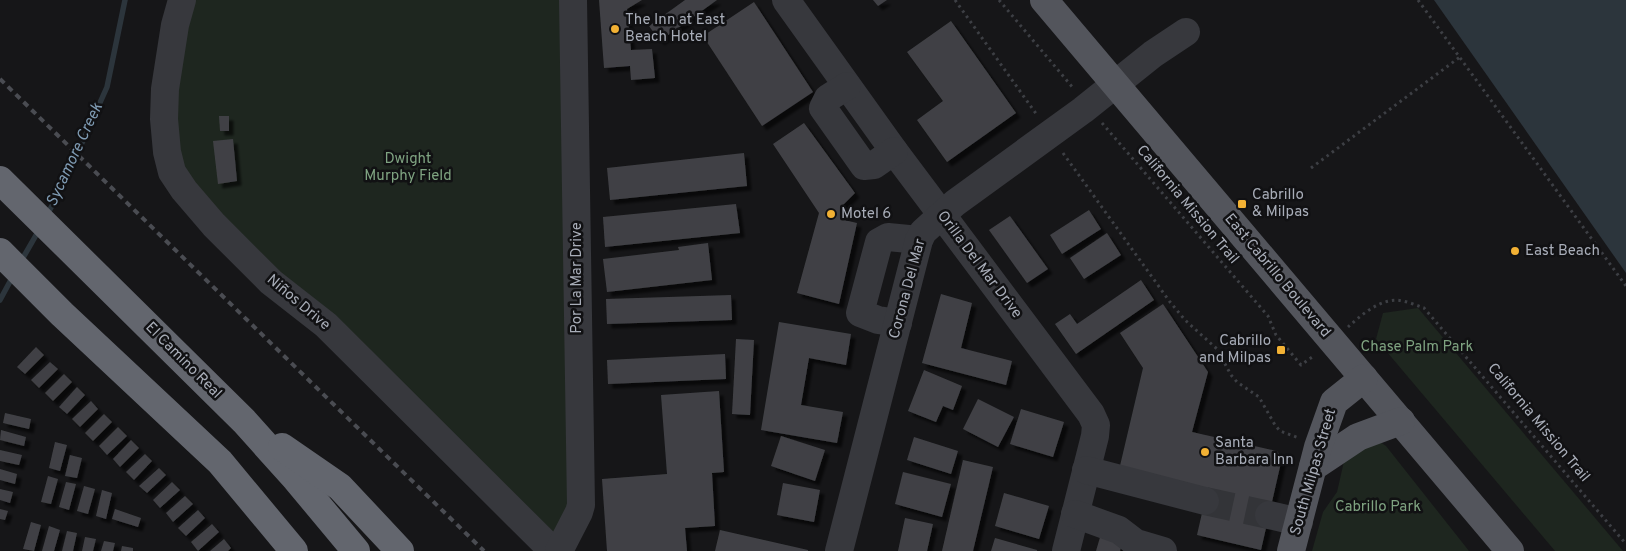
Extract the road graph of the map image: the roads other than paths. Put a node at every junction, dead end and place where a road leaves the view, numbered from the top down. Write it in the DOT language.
graph roads {
  1 [pos="182,0"];
  2 [pos="573,0"];
  3 [pos="786,0"];
  4 [pos="1044,0"];
  5 [pos="1186,32"];
  6 [pos="1115,84"];
  7 [pos="0,180"];
  8 [pos="942,214"];
  9 [pos="919,240"];
  10 [pos="0,252"];
  11 [pos="898,323"];
  12 [pos="1364,378"];
  13 [pos="244,421"];
  14 [pos="1401,421"];
  15 [pos="1313,467"];
  16 [pos="1086,470"];
  17 [pos="1205,501"];
  18 [pos="1075,514"];
  19 [pos="1269,515"];
  20 [pos="1299,522"];
  21 [pos="294,551"];
  22 [pos="356,551"];
  23 [pos="400,551"];
  24 [pos="552,551"];
  25 [pos="559,551"];
  26 [pos="839,551"];
  27 [pos="1066,551"];
  28 [pos="1163,551"];
  29 [pos="1291,551"];
  30 [pos="1510,551"];
  1 -- 24 [label="street, Niños Drive"];
  2 -- 25 [label="street, Por La Mar Drive"];
  3 -- 8 [label="street, Orilla Del Mar Drive"];
  4 -- 6 [label="main road, East Cabrillo Boulevard"];
  5 -- 6 [label="street, Corona Del Mar"];
  6 -- 8 [label="street, Corona Del Mar"];
  6 -- 12 [label="main road, East Cabrillo Boulevard"];
  7 -- 13 [label="highway, El Camino Real"];
  8 -- 9 [label="street, Corona Del Mar"];
  8 -- 16 [label="street, Orilla Del Mar Drive"];
  9 -- 11 [label="street, Corona Del Mar"];
  9 -- 11 [label="street"];
  10 -- 21 [label="highway"];
  11 -- 26 [label="street, Corona Del Mar"];
  12 -- 14 [label="main road, East Cabrillo Boulevard"];
  12 -- 15 [label="main road, South Milpas Street"];
  13 -- 22 [label="highway, El Camino Real"];
  13 -- 23 [label="highway"];
  14 -- 15 [label="main road"];
  14 -- 30 [label="main road, East Cabrillo Boulevard"];
  15 -- 20 [label="main road, South Milpas Street"];
  16 -- 17 [label="street"];
  16 -- 18 [label="street, Orilla Del Mar Drive"];
  18 -- 27 [label="street, Orilla Del Mar Drive"];
  18 -- 28 [label="street"];
  19 -- 20 [label="street"];
  20 -- 29 [label="main road, South Milpas Street"];
}
